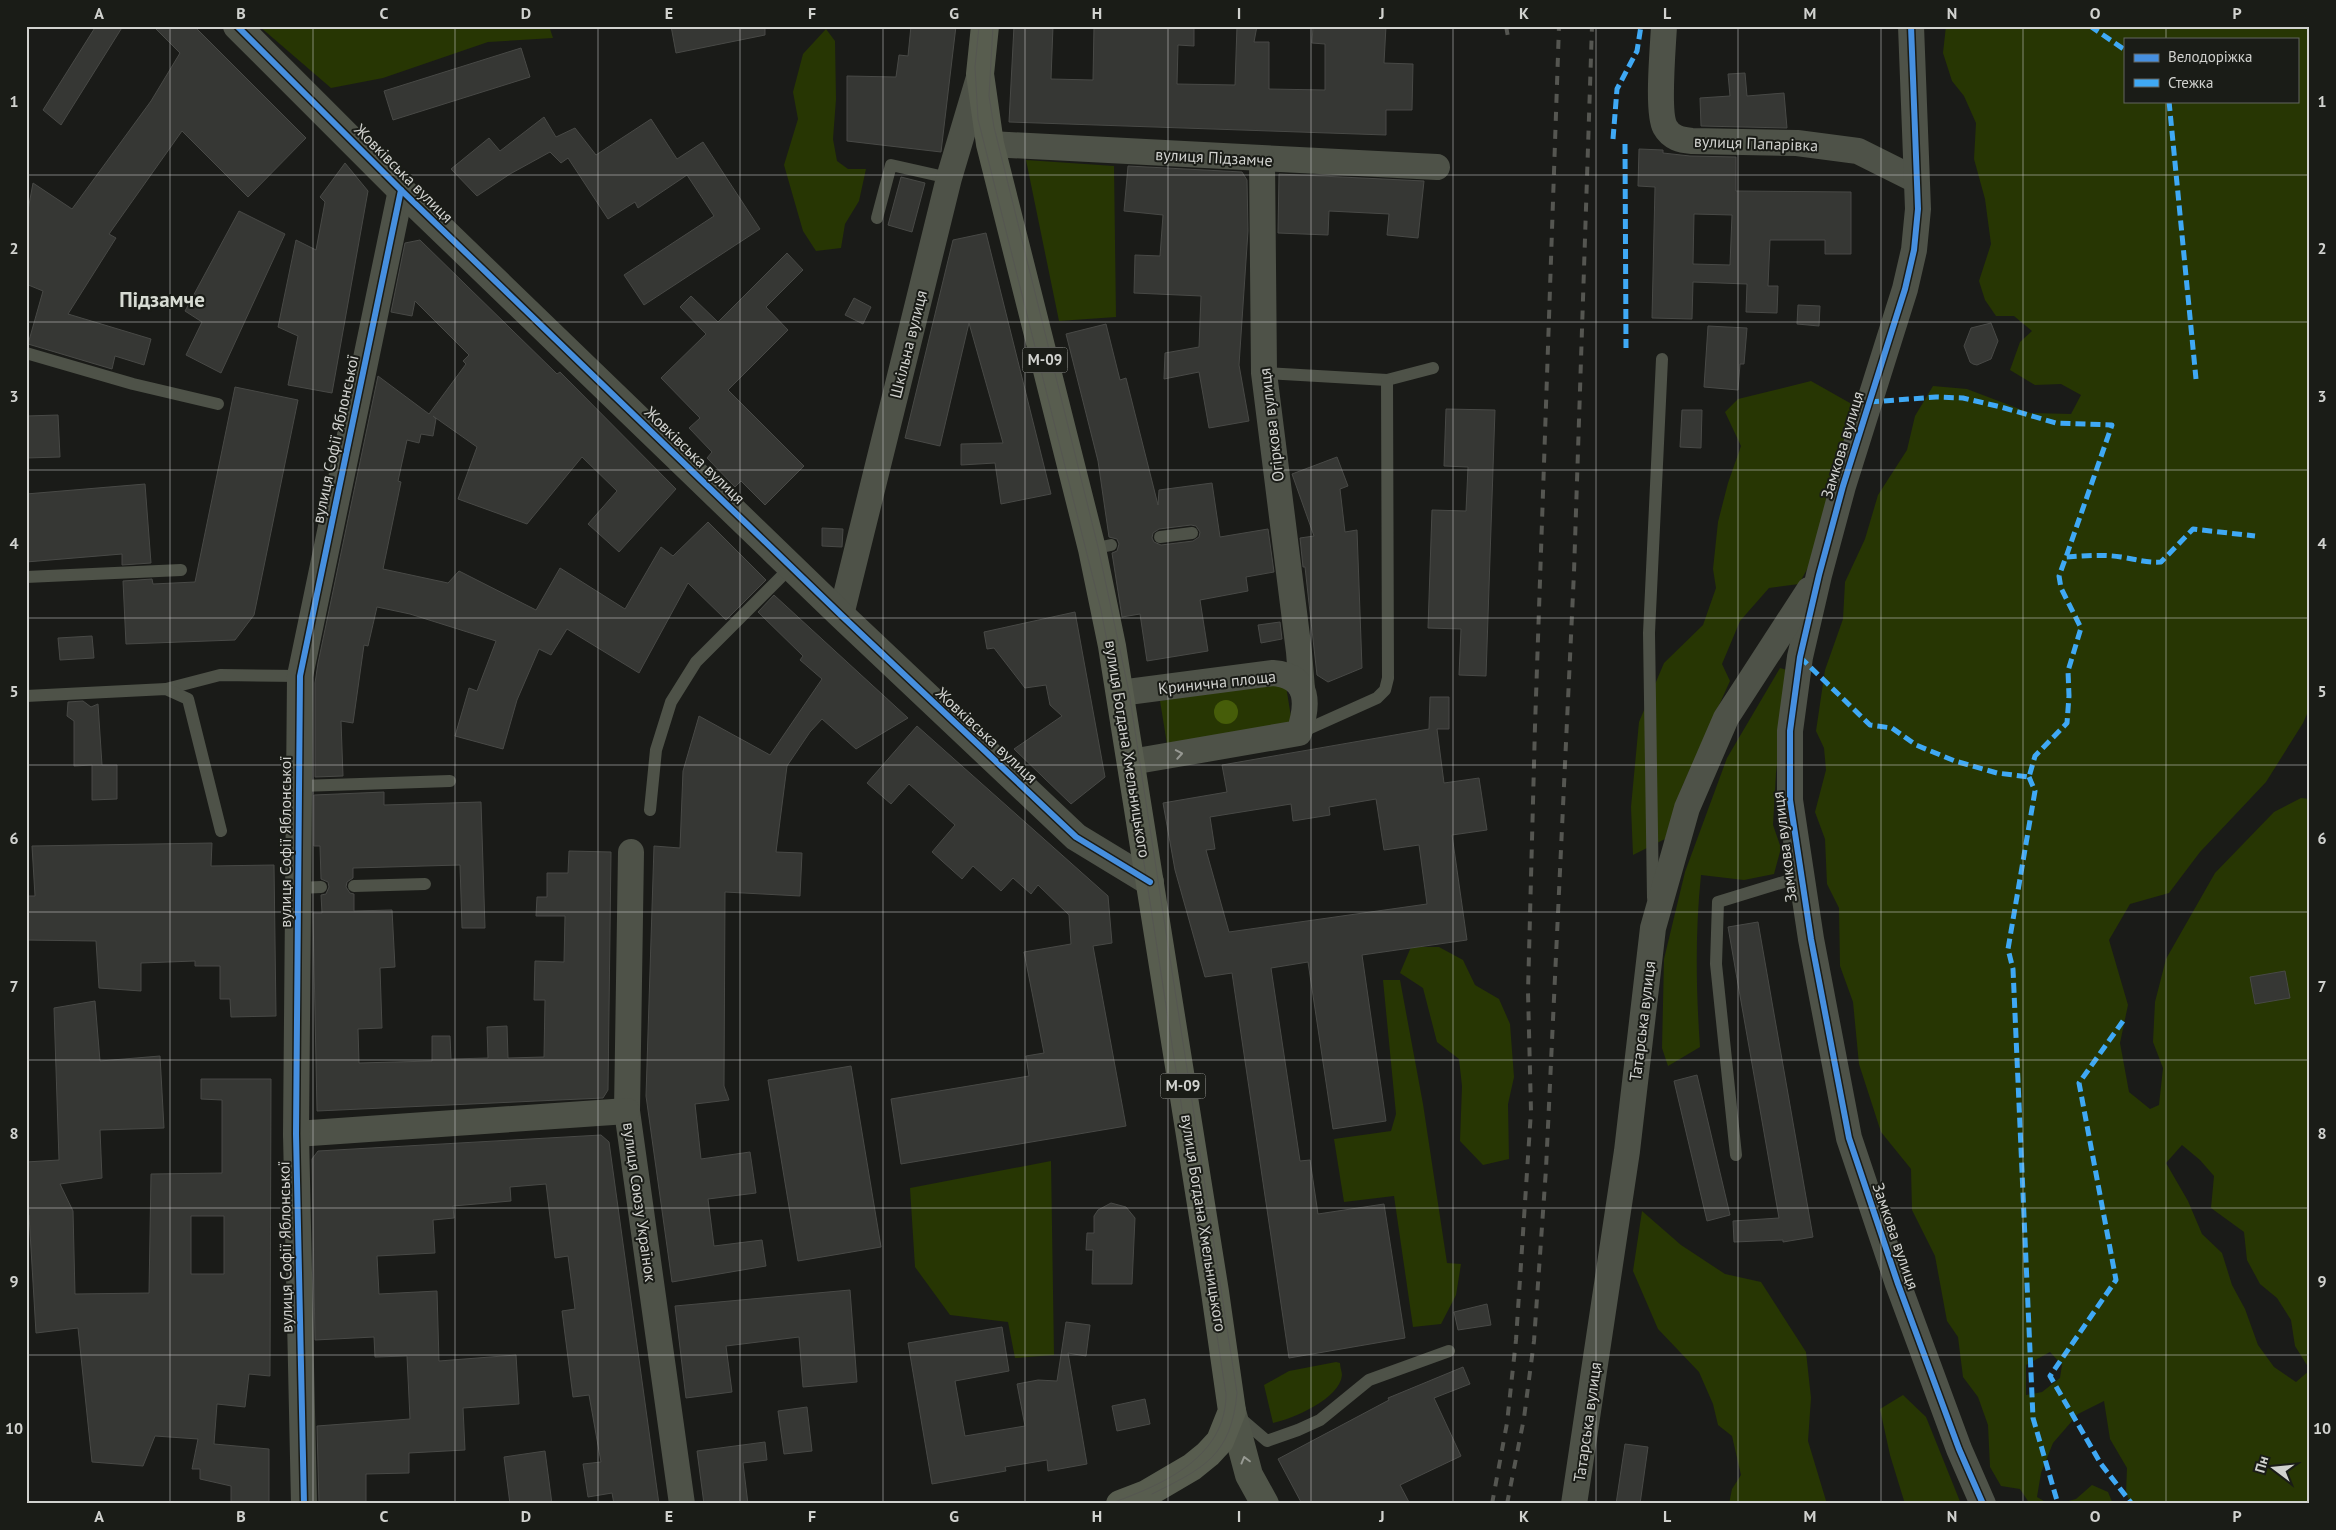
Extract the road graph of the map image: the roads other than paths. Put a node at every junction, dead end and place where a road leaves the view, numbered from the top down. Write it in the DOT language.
graph roads {
  1 [pos="237,26"];
  2 [pos="985,26"];
  3 [pos="1664,26"];
  4 [pos="1910,26"];
  5 [pos="980,74"];
  6 [pos="990,144"];
  7 [pos="1262,160"];
  8 [pos="1437,167"];
  9 [pos="949,178"];
  10 [pos="1916,180"];
  11 [pos="402,190"];
  12 [pos="877,218"];
  13 [pos="26,353"];
  14 [pos="1662,359"];
  15 [pos="1434,368"];
  16 [pos="1264,373"];
  17 [pos="1387,380"];
  18 [pos="218,404"];
  19 [pos="1192,533"];
  20 [pos="1160,537"];
  21 [pos="791,567"];
  22 [pos="181,570"];
  23 [pos="1818,575"];
  24 [pos="26,577"];
  25 [pos="840,615"];
  26 [pos="300,676"];
  27 [pos="1302,689"];
  28 [pos="166,690"];
  29 [pos="1120,693"];
  30 [pos="26,696"];
  31 [pos="1299,733"];
  32 [pos="1131,762"];
  33 [pos="450,781"];
  34 [pos="300,786"];
  35 [pos="650,810"];
  36 [pos="221,831"];
  37 [pos="631,852"];
  38 [pos="1800,877"];
  39 [pos="1150,882"];
  40 [pos="425,884"];
  41 [pos="354,886"];
  42 [pos="1653,928"];
  43 [pos="627,1111"];
  44 [pos="296,1134"];
  45 [pos="1736,1154"];
  46 [pos="1449,1351"];
  47 [pos="1232,1411"];
  48 [pos="304,1504"];
  49 [pos="682,1504"];
  50 [pos="1120,1504"];
  51 [pos="1265,1504"];
  52 [pos="1574,1504"];
  53 [pos="1983,1504"];
  1 -- 11 [label="street, Жовківська вулиця"];
  2 -- 5 [label="main road, вулиця Богдана Хмельницького / М-09"];
  3 -- 10 [label="street, вулиця Папарівка"];
  4 -- 10 [label="street, Замкова вулиця"];
  5 -- 6 [label="main road, вулиця Богдана Хмельницького / М-09"];
  5 -- 9 [label="street, Шкільна вулиця"];
  6 -- 7 [label="street, вулиця Підзамче"];
  6 -- 29 [label="main road, вулиця Богдана Хмельницького / М-09"];
  7 -- 8 [label="street, вулиця Підзамче"];
  7 -- 16 [label="street, Огіркова вулиця"];
  9 -- 12 [label="lane"];
  9 -- 25 [label="street, Шкільна вулиця"];
  10 -- 23 [label="street, Замкова вулиця"];
  11 -- 21 [label="street, Жовківська вулиця"];
  11 -- 26 [label="street, вулиця Софії Яблонської"];
  13 -- 18 [label="lane"];
  14 -- 42 [label="lane"];
  15 -- 17 [label="lane"];
  16 -- 17 [label="lane"];
  16 -- 27 [label="street, Огіркова вулиця"];
  17 -- 31 [label="lane"];
  19 -- 20 [label="lane"];
  21 -- 25 [label="street, Жовківська вулиця"];
  21 -- 35 [label="lane"];
  22 -- 24 [label="lane"];
  23 -- 38 [label="street, Замкова вулиця"];
  23 -- 42 [label="street, Татарська вулиця"];
  25 -- 39 [label="street, Жовківська вулиця"];
  26 -- 28 [label="lane"];
  26 -- 34 [label="street, вулиця Софії Яблонської"];
  27 -- 29 [label="street, Кринична площа"];
  27 -- 31 [label="street"];
  28 -- 30 [label="lane"];
  28 -- 36 [label="lane"];
  29 -- 32 [label="main road, вулиця Богдана Хмельницького / М-09"];
  32 -- 31 [label="street, one-way"];
  32 -- 39 [label="main road, вулиця Богдана Хмельницького / М-09"];
  33 -- 34 [label="lane"];
  34 -- 44 [label="street, вулиця Софії Яблонської"];
  37 -- 43 [label="street"];
  38 -- 45 [label="lane"];
  38 -- 53 [label="street, Замкова вулиця"];
  39 -- 47 [label="main road, вулиця Богдана Хмельницького / М-09"];
  40 -- 41 [label="lane"];
  42 -- 52 [label="street, Татарська вулиця"];
  43 -- 44 [label="street, вулиця Союзу Українок"];
  43 -- 49 [label="street, вулиця Союзу Українок"];
  44 -- 48 [label="street, вулиця Софії Яблонської"];
  46 -- 47 [label="lane"];
  47 -- 50 [label="main road, М-09"];
  51 -- 47 [label="main road, вулиця Богдана Хмельницького, one-way"];
}
